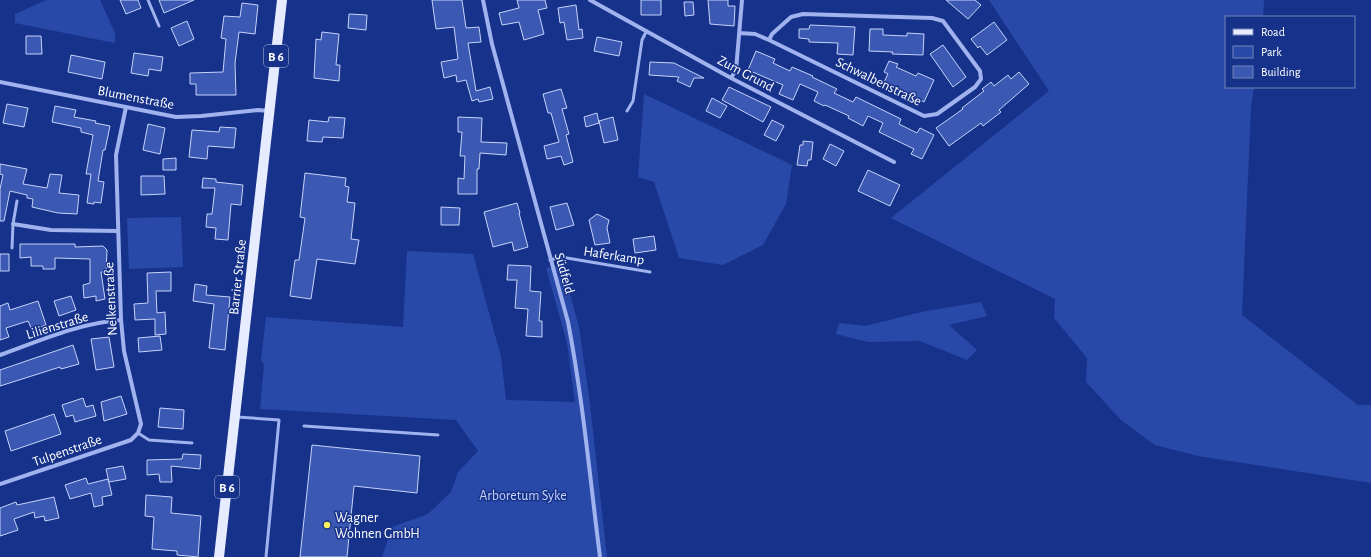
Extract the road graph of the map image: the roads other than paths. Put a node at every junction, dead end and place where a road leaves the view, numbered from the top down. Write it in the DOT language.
graph roads {
  1 [pos="148,0"];
  2 [pos="282,0"];
  3 [pos="483,0"];
  4 [pos="590,0"];
  5 [pos="742,0"];
  6 [pos="159,26"];
  7 [pos="646,32"];
  8 [pos="739,33"];
  9 [pos="769,40"];
  10 [pos="731,78"];
  11 [pos="0,82"];
  12 [pos="126,107"];
  13 [pos="627,111"];
  14 [pos="270,112"];
  15 [pos="894,162"];
  16 [pos="17,201"];
  17 [pos="13,224"];
  18 [pos="118,231"];
  19 [pos="12,248"];
  20 [pos="550,260"];
  21 [pos="650,272"];
  22 [pos="120,320"];
  23 [pos="0,355"];
  24 [pos="235,417"];
  25 [pos="304,426"];
  26 [pos="138,433"];
  27 [pos="438,435"];
  28 [pos="192,443"];
  29 [pos="0,484"];
  30 [pos="219,557"];
  31 [pos="266,557"];
  32 [pos="600,557"];
  1 -- 6 [label="lane"];
  2 -- 14 [label="main road, Barrier Straße / B 6"];
  3 -- 20 [label="street, Südfeld"];
  4 -- 7 [label="street, Zum Grund"];
  5 -- 8 [label="street"];
  7 -- 10 [label="street, Zum Grund"];
  7 -- 13 [label="lane"];
  8 -- 9 [label="street, Schwalbenstraße"];
  8 -- 10 [label="street"];
  9 -- 9 [label="street, Schwalbenstraße"];
  10 -- 15 [label="street, Zum Grund"];
  11 -- 12 [label="street, Blumenstraße"];
  12 -- 14 [label="street, Blumenstraße"];
  12 -- 18 [label="street, Nelkenstraße"];
  14 -- 24 [label="main road, Barrier Straße / B 6"];
  16 -- 17 [label="lane"];
  17 -- 18 [label="street"];
  17 -- 19 [label="lane"];
  18 -- 22 [label="street, Nelkenstraße"];
  20 -- 21 [label="lane, Haferkamp"];
  20 -- 32 [label="street, Südfeld"];
  22 -- 23 [label="street, Lilienstraße"];
  22 -- 26 [label="street, Nelkenstraße"];
  24 -- 30 [label="main road, Barrier Straße / B 6"];
  24 -- 31 [label="lane"];
  25 -- 27 [label="lane"];
  26 -- 28 [label="lane"];
  26 -- 29 [label="street, Tulpenstraße"];
}
